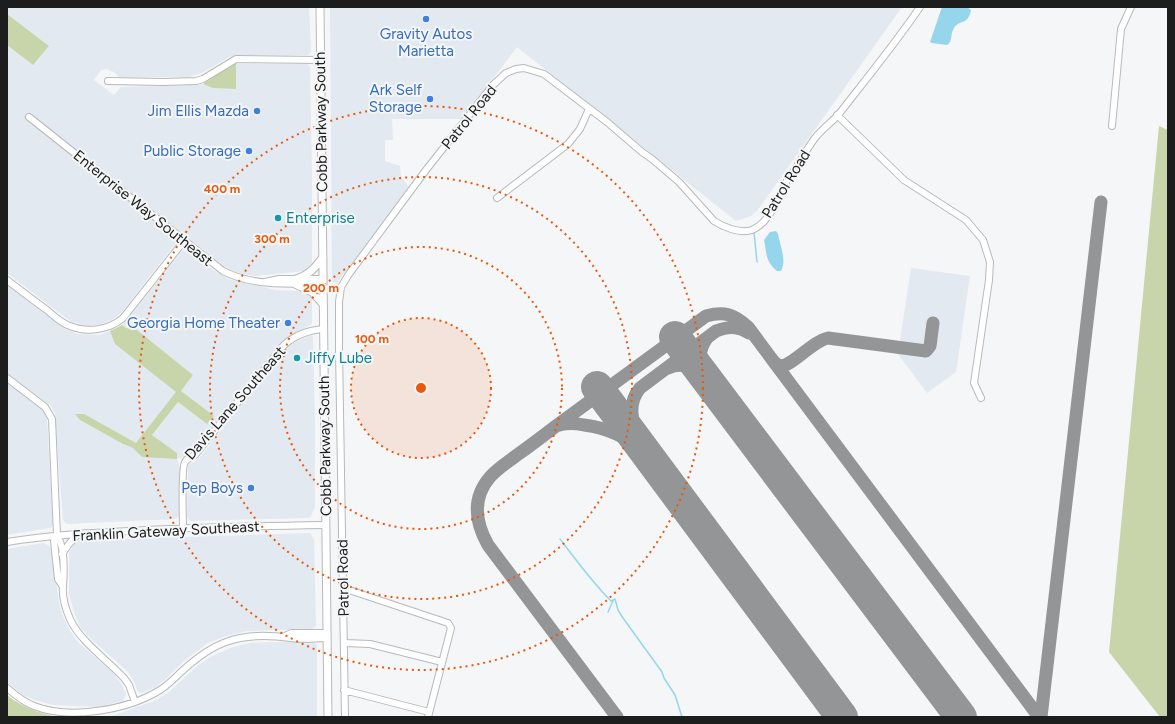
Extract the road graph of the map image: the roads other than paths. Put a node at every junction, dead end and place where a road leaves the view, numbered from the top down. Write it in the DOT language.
graph roads {
  1 [pos="320,7"];
  2 [pos="920,7"];
  3 [pos="1130,7"];
  4 [pos="321,60"];
  5 [pos="108,81"];
  6 [pos="589,109"];
  7 [pos="837,115"];
  8 [pos="29,117"];
  9 [pos="1112,126"];
  10 [pos="497,198"];
  11 [pos="184,241"];
  12 [pos="323,257"];
  13 [pos="7,280"];
  14 [pos="296,281"];
  15 [pos="323,281"];
  16 [pos="323,304"];
  17 [pos="324,329"];
  18 [pos="7,378"];
  19 [pos="981,398"];
  20 [pos="326,525"];
  21 [pos="183,528"];
  22 [pos="78,534"];
  23 [pos="57,536"];
  24 [pos="7,542"];
  25 [pos="62,554"];
  26 [pos="63,587"];
  27 [pos="343,588"];
  28 [pos="327,635"];
  29 [pos="344,643"];
  30 [pos="442,662"];
  31 [pos="7,688"];
  32 [pos="344,690"];
  33 [pos="135,702"];
  34 [pos="428,714"];
  35 [pos="328,717"];
  36 [pos="345,717"];
  1 -- 4 [label="main road, Cobb Parkway South"];
  2 -- 7 [label="street, Patrol Road"];
  3 -- 9 [label="street"];
  4 -- 5 [label="street"];
  4 -- 12 [label="main road, Cobb Parkway South"];
  6 -- 7 [label="street, Patrol Road"];
  6 -- 10 [label="street"];
  6 -- 27 [label="street, Patrol Road"];
  7 -- 19 [label="street"];
  8 -- 11 [label="street, Enterprise Way Southeast"];
  11 -- 13 [label="street"];
  11 -- 14 [label="street, Enterprise Way Southeast"];
  12 -- 14 [label="main road"];
  12 -- 15 [label="main road, Cobb Parkway South"];
  14 -- 15 [label="street, Enterprise Way Southeast"];
  14 -- 16 [label="main road"];
  15 -- 16 [label="main road, Cobb Parkway South"];
  16 -- 17 [label="main road, Cobb Parkway South"];
  17 -- 20 [label="main road, Cobb Parkway South"];
  17 -- 21 [label="street, Davis Lane Southeast"];
  18 -- 23 [label="street"];
  20 -- 21 [label="street, Franklin Gateway Southeast"];
  20 -- 28 [label="main road, Cobb Parkway South"];
  21 -- 22 [label="street, Franklin Gateway Southeast"];
  22 -- 23 [label="street, Franklin Gateway Southeast"];
  22 -- 25 [label="street"];
  23 -- 24 [label="street, Franklin Gateway Southeast"];
  23 -- 25 [label="street"];
  23 -- 26 [label="street"];
  25 -- 26 [label="street"];
  26 -- 33 [label="street"];
  27 -- 29 [label="street, Patrol Road"];
  27 -- 30 [label="street"];
  28 -- 33 [label="street"];
  28 -- 35 [label="main road, Cobb Parkway South"];
  29 -- 30 [label="street"];
  29 -- 32 [label="street, Patrol Road"];
  30 -- 34 [label="street"];
  31 -- 33 [label="street"];
  32 -- 34 [label="street"];
  32 -- 36 [label="street, Patrol Road"];
}
